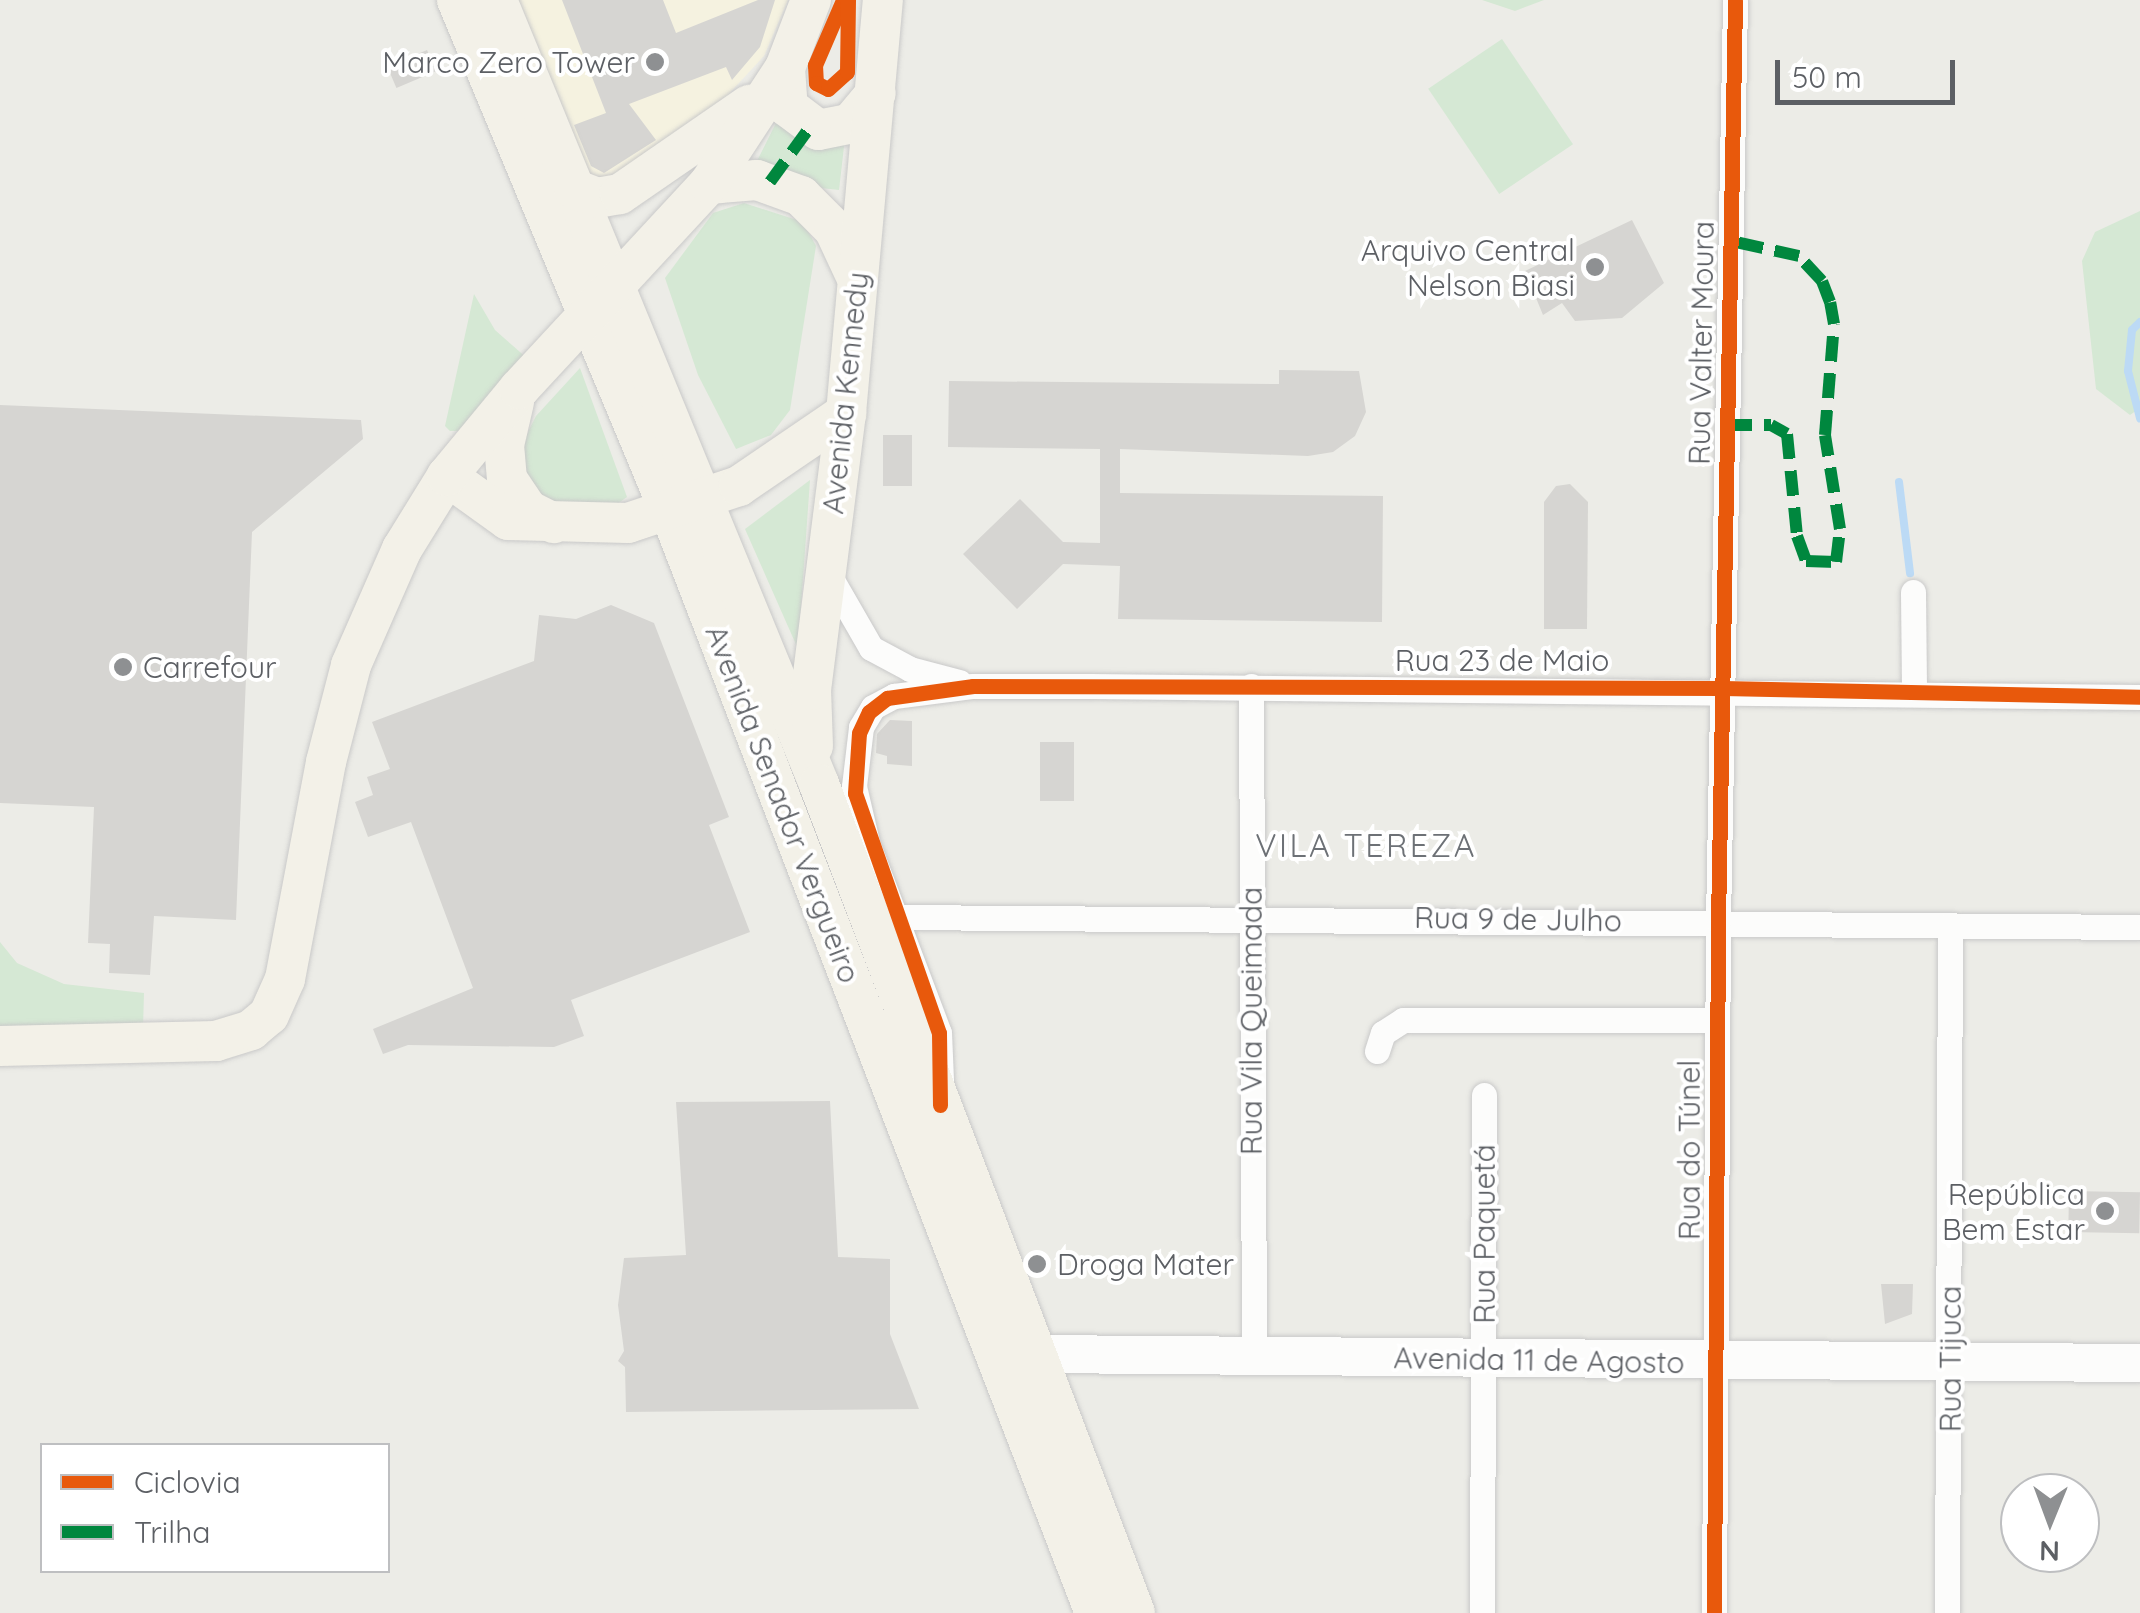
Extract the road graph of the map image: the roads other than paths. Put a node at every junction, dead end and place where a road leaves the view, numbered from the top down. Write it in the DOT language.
graph roads {
  1 [pos="456,0"];
  2 [pos="497,0"];
  3 [pos="811,0"];
  4 [pos="884,0"];
  5 [pos="1735,0"];
  6 [pos="782,73"];
  7 [pos="876,93"];
  8 [pos="709,184"];
  9 [pos="574,188"];
  10 [pos="856,278"];
  11 [pos="614,288"];
  12 [pos="585,318"];
  13 [pos="519,389"];
  14 [pos="846,413"];
  15 [pos="447,476"];
  16 [pos="686,508"];
  17 [pos="562,526"];
  18 [pos="827,570"];
  19 [pos="1913,592"];
  20 [pos="973,686"];
  21 [pos="1251,686"];
  22 [pos="1723,688"];
  23 [pos="1914,692"];
  24 [pos="2140,697"];
  25 [pos="819,784"];
  26 [pos="896,916"];
  27 [pos="1250,916"];
  28 [pos="1718,921"];
  29 [pos="1950,924"];
  30 [pos="2140,927"];
  31 [pos="1717,1020"];
  32 [pos="0,1046"];
  33 [pos="1376,1051"];
  34 [pos="1484,1096"];
  35 [pos="940,1105"];
  36 [pos="1254,1355"];
  37 [pos="1484,1359"];
  38 [pos="1019,1362"];
  39 [pos="1716,1363"];
  40 [pos="2140,1363"];
  41 [pos="1951,1366"];
  42 [pos="1095,1613"];
  43 [pos="1135,1613"];
  44 [pos="1482,1613"];
  45 [pos="1714,1613"];
  46 [pos="1947,1613"];
  1 -- 12 [label="main road, Avenida Senador Vergueiro"];
  2 -- 9 [label="main road, Avenida Senador Vergueiro"];
  3 -- 6 [label="main road"];
  4 -- 7 [label="main road, Avenida Kennedy"];
  5 -- 22 [label="street, Rua Valter Moura"];
  6 -- 7 [label="main road"];
  6 -- 8 [label="main road"];
  6 -- 9 [label="main road"];
  7 -- 10 [label="main road, Avenida Kennedy"];
  8 -- 10 [label="main road"];
  8 -- 11 [label="main road"];
  9 -- 11 [label="main road, Avenida Senador Vergueiro"];
  10 -- 14 [label="main road, Avenida Kennedy"];
  11 -- 12 [label="main road"];
  11 -- 16 [label="main road, Avenida Senador Vergueiro"];
  12 -- 13 [label="main road"];
  12 -- 16 [label="main road, Avenida Senador Vergueiro"];
  13 -- 15 [label="main road"];
  13 -- 17 [label="main road"];
  14 -- 16 [label="main road"];
  14 -- 18 [label="main road, Avenida Kennedy"];
  15 -- 17 [label="main road"];
  15 -- 32 [label="main road"];
  16 -- 17 [label="main road"];
  16 -- 25 [label="main road, Avenida Senador Vergueiro"];
  16 -- 38 [label="main road, Avenida Senador Vergueiro"];
  18 -- 20 [label="street, Rua 23 de Maio"];
  18 -- 25 [label="main road, Avenida Kennedy"];
  19 -- 23 [label="street"];
  20 -- 21 [label="street, Rua 23 de Maio"];
  20 -- 26 [label="street, Rua 23 de Maio"];
  21 -- 22 [label="street, Rua 23 de Maio"];
  21 -- 27 [label="street, Rua Vila Queimada"];
  22 -- 23 [label="street, Rua 23 de Maio"];
  22 -- 28 [label="street, Rua do Túnel"];
  23 -- 24 [label="street, Rua 23 de Maio"];
  25 -- 35 [label="main road, Avenida Senador Vergueiro"];
  26 -- 27 [label="street, Rua 9 de Julho"];
  26 -- 35 [label="street"];
  27 -- 28 [label="street, Rua 9 de Julho"];
  27 -- 36 [label="street, Rua Vila Queimada"];
  28 -- 29 [label="street, Rua 9 de Julho"];
  28 -- 31 [label="street, Rua do Túnel"];
  29 -- 30 [label="street, Rua 9 de Julho"];
  29 -- 41 [label="street, Rua Tijuca"];
  31 -- 33 [label="street"];
  31 -- 39 [label="street, Rua do Túnel"];
  34 -- 37 [label="street, Rua Paquetá"];
  35 -- 38 [label="main road, Avenida Senador Vergueiro"];
  36 -- 37 [label="street, Avenida 11 de Agosto"];
  36 -- 38 [label="street, Avenida 11 de Agosto"];
  37 -- 39 [label="street, Avenida 11 de Agosto"];
  37 -- 44 [label="street, Rua Paquetá"];
  38 -- 42 [label="main road, Avenida Senador Vergueiro"];
  38 -- 43 [label="main road, Avenida Senador Vergueiro"];
  39 -- 41 [label="street, Avenida 11 de Agosto"];
  39 -- 45 [label="street, Rua do Túnel"];
  40 -- 41 [label="street, Avenida 11 de Agosto"];
  41 -- 46 [label="street, Rua Tijuca"];
}
